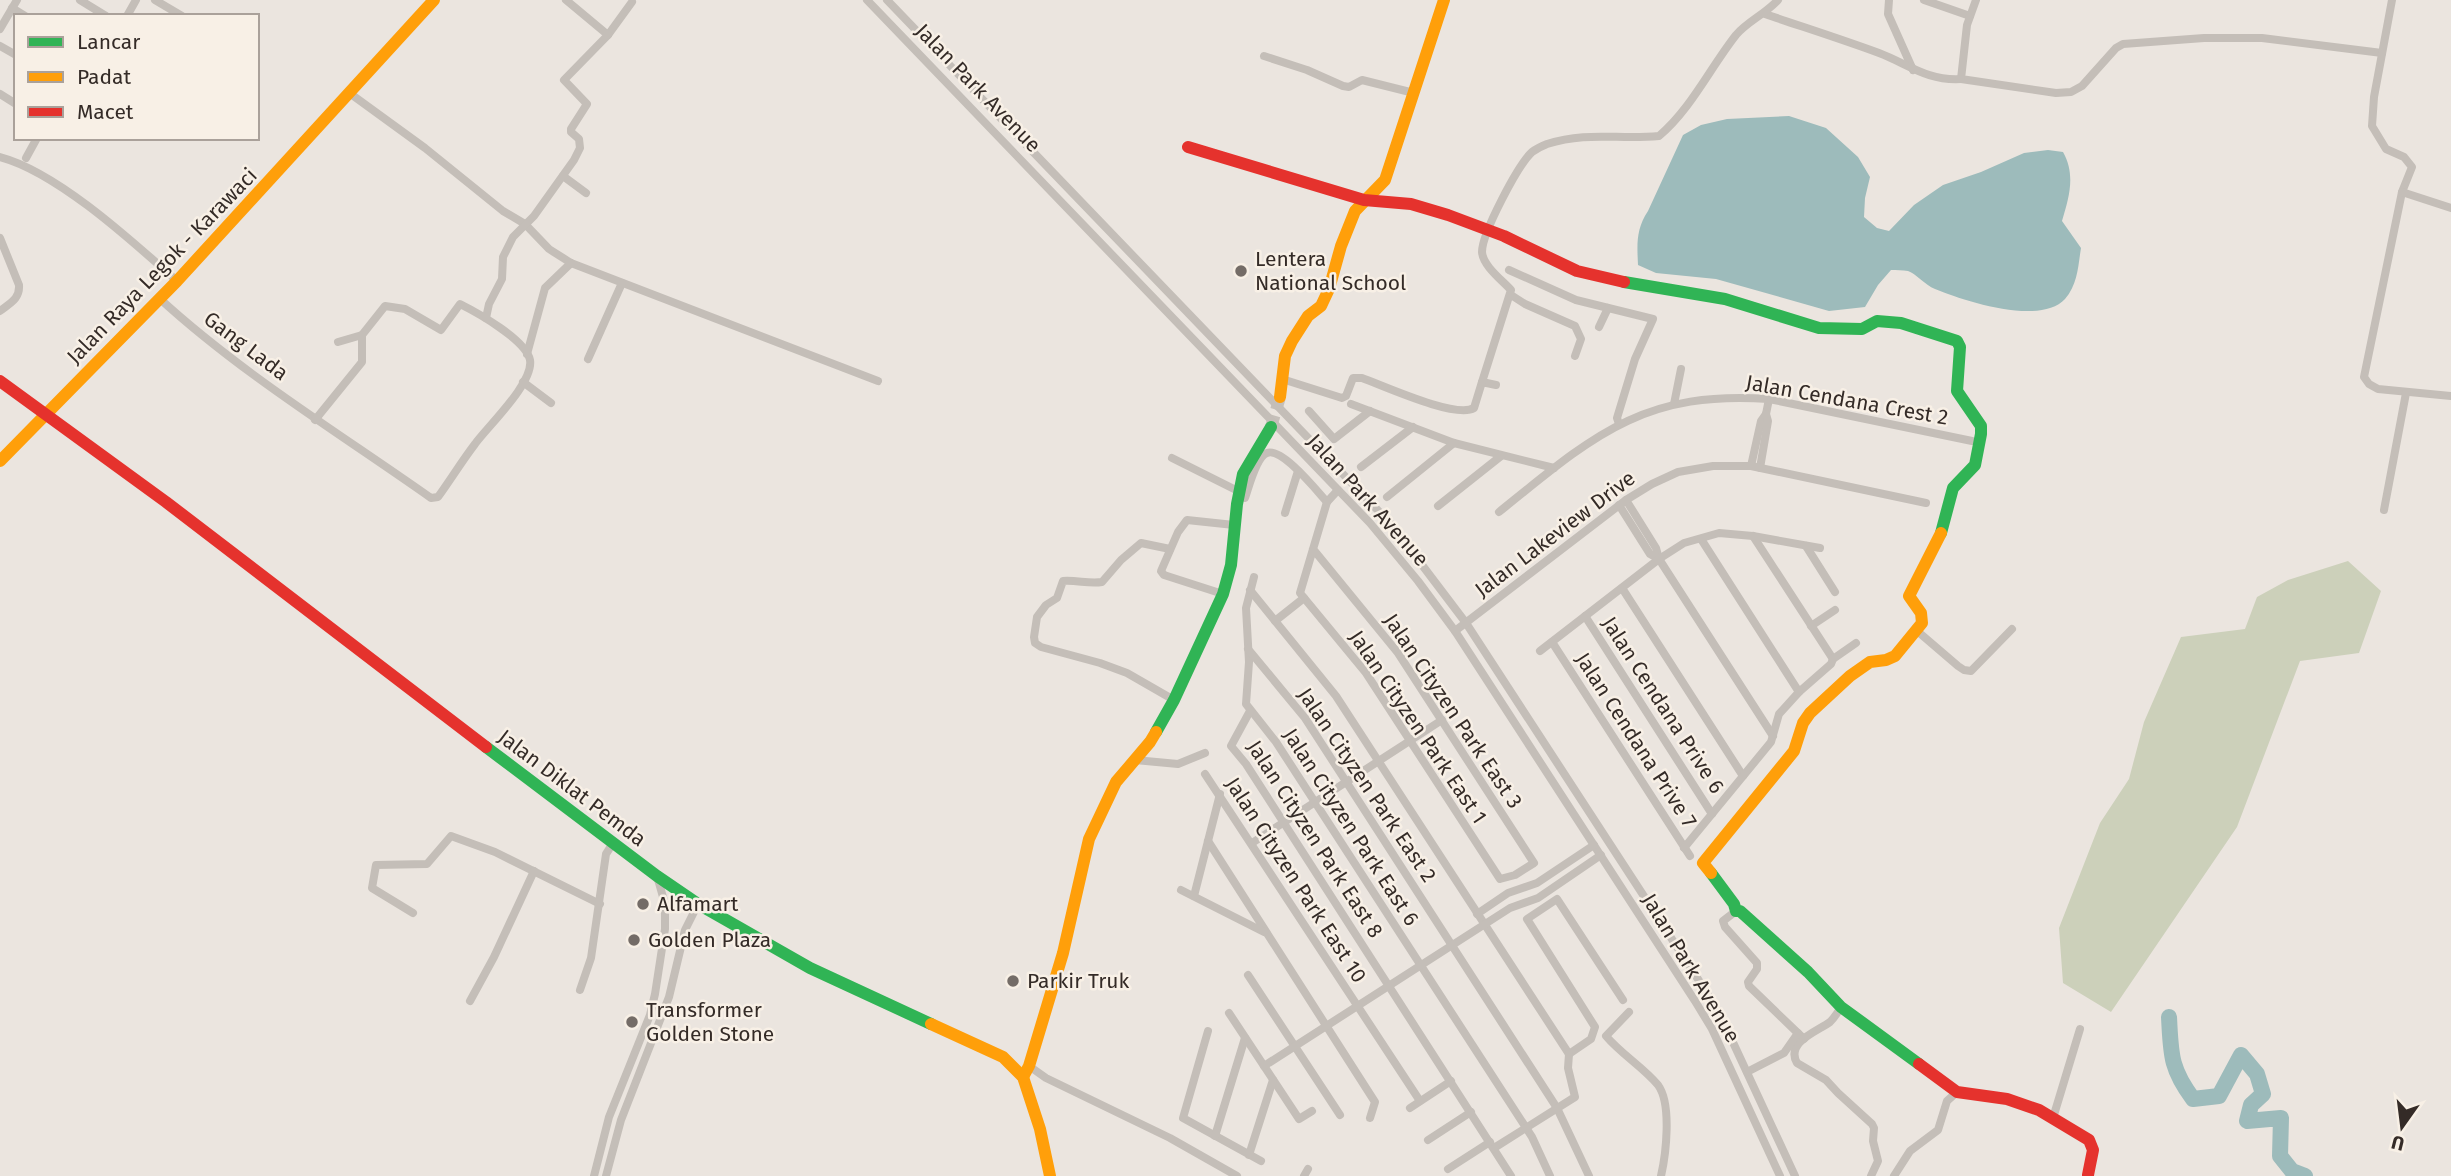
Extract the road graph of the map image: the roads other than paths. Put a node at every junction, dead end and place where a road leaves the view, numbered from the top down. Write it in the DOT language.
graph roads {
  1 [pos="80,0"];
  2 [pos="155,0"];
  3 [pos="434,0"];
  4 [pos="566,0"];
  5 [pos="867,0"];
  6 [pos="887,0"];
  7 [pos="1444,0"];
  8 [pos="1777,0"];
  9 [pos="1889,0"];
  10 [pos="1924,0"];
  11 [pos="1976,0"];
  12 [pos="2392,0"];
  13 [pos="632,2"];
  14 [pos="15,4"];
  15 [pos="103,14"];
  16 [pos="179,14"];
  17 [pos="1765,14"];
  18 [pos="1970,16"];
  19 [pos="0,29"];
  20 [pos="608,35"];
  21 [pos="2382,53"];
  22 [pos="1264,56"];
  23 [pos="1913,70"];
  24 [pos="1961,79"];
  25 [pos="348,92"];
  26 [pos="1414,93"];
  27 [pos="36,140"];
  28 [pos="1188,147"];
  29 [pos="0,157"];
  30 [pos="26,158"];
  31 [pos="563,176"];
  32 [pos="2402,192"];
  33 [pos="586,193"];
  34 [pos="1364,200"];
  35 [pos="2451,208"];
  36 [pos="525,225"];
  37 [pos="1488,230"];
  38 [pos="0,239"];
  39 [pos="571,262"];
  40 [pos="1509,270"];
  41 [pos="177,281"];
  42 [pos="622,283"];
  43 [pos="1511,295"];
  44 [pos="159,298"];
  45 [pos="1608,308"];
  46 [pos="0,311"];
  47 [pos="486,318"];
  48 [pos="1600,327"];
  49 [pos="362,335"];
  50 [pos="338,342"];
  51 [pos="527,354"];
  52 [pos="1575,356"];
  53 [pos="588,359"];
  54 [pos="1681,369"];
  55 [pos="1282,379"];
  56 [pos="878,380"];
  57 [pos="0,381"];
  58 [pos="523,382"];
  59 [pos="1482,382"];
  60 [pos="1496,385"];
  61 [pos="2406,393"];
  62 [pos="2451,396"];
  63 [pos="1279,397"];
  64 [pos="1769,399"];
  65 [pos="551,402"];
  66 [pos="1351,404"];
  67 [pos="1674,404"];
  68 [pos="1309,411"];
  69 [pos="1370,411"];
  70 [pos="46,415"];
  71 [pos="315,420"];
  72 [pos="1619,424"];
  73 [pos="1271,427"];
  74 [pos="1413,427"];
  75 [pos="1972,441"];
  76 [pos="1454,443"];
  77 [pos="1500,456"];
  78 [pos="1172,458"];
  79 [pos="0,461"];
  80 [pos="1361,467"];
  81 [pos="1755,467"];
  82 [pos="1555,468"];
  83 [pos="1298,471"];
  84 [pos="1338,490"];
  85 [pos="1242,495"];
  86 [pos="1387,497"];
  87 [pos="1327,502"];
  88 [pos="1622,502"];
  89 [pos="1926,503"];
  90 [pos="1438,506"];
  91 [pos="2384,510"];
  92 [pos="1499,512"];
  93 [pos="1285,513"];
  94 [pos="1234,524"];
  95 [pos="1391,524"];
  96 [pos="1380,533"];
  97 [pos="1753,536"];
  98 [pos="1700,539"];
  99 [pos="1806,546"];
  100 [pos="1819,548"];
  101 [pos="1170,549"];
  102 [pos="1313,549"];
  103 [pos="1659,559"];
  104 [pos="1254,577"];
  105 [pos="1622,588"];
  106 [pos="1251,590"];
  107 [pos="1835,592"];
  108 [pos="1223,594"];
  109 [pos="1304,598"];
  110 [pos="1835,610"];
  111 [pos="1585,616"];
  112 [pos="1275,621"];
  113 [pos="1466,623"];
  114 [pos="1811,626"];
  115 [pos="2012,629"];
  116 [pos="1916,630"];
  117 [pos="1455,631"];
  118 [pos="1552,642"];
  119 [pos="1856,643"];
  120 [pos="1248,649"];
  121 [pos="1540,651"];
  122 [pos="1833,659"];
  123 [pos="1799,692"];
  124 [pos="1174,700"];
  125 [pos="1250,711"];
  126 [pos="1442,720"];
  127 [pos="1773,736"];
  128 [pos="1410,741"];
  129 [pos="1205,753"];
  130 [pos="1135,760"];
  131 [pos="1378,762"];
  132 [pos="1205,774"];
  133 [pos="1743,776"];
  134 [pos="1346,782"];
  135 [pos="1220,794"];
  136 [pos="1315,803"];
  137 [pos="1712,814"];
  138 [pos="1284,823"];
  139 [pos="1208,841"];
  140 [pos="613,843"];
  141 [pos="1252,843"];
  142 [pos="1594,845"];
  143 [pos="1684,848"];
  144 [pos="1601,855"];
  145 [pos="1689,856"];
  146 [pos="534,871"];
  147 [pos="657,876"];
  148 [pos="1500,879"];
  149 [pos="1181,890"];
  150 [pos="1194,896"];
  151 [pos="1647,901"];
  152 [pos="600,904"];
  153 [pos="698,904"];
  154 [pos="1635,909"];
  155 [pos="1736,911"];
  156 [pos="413,912"];
  157 [pos="1477,914"];
  158 [pos="1484,925"];
  159 [pos="1267,933"];
  160 [pos="1452,945"];
  161 [pos="1421,965"];
  162 [pos="1248,975"];
  163 [pos="1389,986"];
  164 [pos="580,990"];
  165 [pos="1623,1000"];
  166 [pos="470,1001"];
  167 [pos="1358,1006"];
  168 [pos="1841,1007"];
  169 [pos="1629,1012"];
  170 [pos="1229,1013"];
  171 [pos="1326,1026"];
  172 [pos="2080,1029"];
  173 [pos="1208,1031"];
  174 [pos="1801,1036"];
  175 [pos="1245,1038"];
  176 [pos="1295,1047"];
  177 [pos="1569,1054"];
  178 [pos="1264,1066"];
  179 [pos="1026,1071"];
  180 [pos="1747,1072"];
  181 [pos="1273,1080"];
  182 [pos="1451,1081"];
  183 [pos="1958,1092"];
  184 [pos="1420,1101"];
  185 [pos="1410,1108"];
  186 [pos="1558,1108"];
  187 [pos="1312,1111"];
  188 [pos="1471,1112"];
  189 [pos="1340,1115"];
  190 [pos="1370,1118"];
  191 [pos="2053,1118"];
  192 [pos="1770,1122"];
  193 [pos="1526,1128"];
  194 [pos="1758,1128"];
  195 [pos="1215,1136"];
  196 [pos="1429,1140"];
  197 [pos="1492,1145"];
  198 [pos="1249,1154"];
  199 [pos="1261,1161"];
  200 [pos="1448,1170"];
  201 [pos="1507,1174"];
  202 [pos="2088,1175"];
  203 [pos="593,1176"];
  204 [pos="606,1176"];
  205 [pos="1050,1176"];
  206 [pos="1237,1176"];
  207 [pos="1550,1176"];
  208 [pos="1590,1176"];
  209 [pos="1661,1176"];
  210 [pos="1780,1176"];
  211 [pos="1795,1176"];
  212 [pos="1871,1176"];
  213 [pos="1894,1176"];
  1 -- 15 [label="street"];
  2 -- 16 [label="street"];
  3 -- 25 [label="street, Jalan Raya Legok - Karawaci"];
  4 -- 20 [label="street"];
  5 -- 84 [label="street, Jalan Park Avenue"];
  6 -- 95 [label="street, Jalan Park Avenue"];
  7 -- 26 [label="street"];
  8 -- 17 [label="street"];
  9 -- 23 [label="street"];
  10 -- 18 [label="street"];
  11 -- 18 [label="street"];
  12 -- 21 [label="street"];
  13 -- 20 [label="street"];
  14 -- 19 [label="street"];
  17 -- 23 [label="street"];
  17 -- 37 [label="street"];
  18 -- 24 [label="street"];
  20 -- 31 [label="street"];
  21 -- 24 [label="street"];
  21 -- 32 [label="street"];
  22 -- 26 [label="street"];
  23 -- 24 [label="street"];
  25 -- 36 [label="street"];
  25 -- 41 [label="street, Jalan Raya Legok - Karawaci"];
  26 -- 34 [label="street"];
  27 -- 30 [label="street"];
  28 -- 34 [label="street"];
  29 -- 41 [label="street"];
  31 -- 33 [label="street"];
  31 -- 36 [label="street"];
  32 -- 35 [label="street"];
  32 -- 61 [label="street"];
  34 -- 37 [label="street"];
  34 -- 55 [label="street"];
  36 -- 39 [label="street"];
  36 -- 47 [label="street"];
  37 -- 43 [label="street"];
  37 -- 116 [label="street"];
  38 -- 46 [label="street"];
  39 -- 42 [label="street"];
  39 -- 51 [label="street"];
  40 -- 45 [label="street"];
  41 -- 44 [label="street, Jalan Raya Legok - Karawaci"];
  42 -- 53 [label="street"];
  42 -- 56 [label="street"];
  43 -- 52 [label="street"];
  43 -- 59 [label="street"];
  44 -- 70 [label="street, Jalan Raya Legok - Karawaci"];
  44 -- 71 [label="street, Gang Lada"];
  45 -- 48 [label="street"];
  45 -- 72 [label="street"];
  47 -- 49 [label="street"];
  47 -- 51 [label="street"];
  49 -- 50 [label="street"];
  49 -- 71 [label="street"];
  51 -- 58 [label="street"];
  54 -- 67 [label="street"];
  55 -- 59 [label="street"];
  55 -- 63 [label="street"];
  57 -- 70 [label="street, Jalan Diklat Pemda"];
  58 -- 65 [label="street"];
  58 -- 71 [label="street, Gang Lada"];
  59 -- 60 [label="street"];
  61 -- 62 [label="street"];
  61 -- 91 [label="street"];
  64 -- 67 [label="street, Jalan Cendana Crest 2"];
  64 -- 75 [label="street, Jalan Cendana Crest 2"];
  64 -- 81 [label="street"];
  66 -- 69 [label="street"];
  67 -- 72 [label="street, Jalan Cendana Crest 2"];
  68 -- 69 [label="street"];
  69 -- 74 [label="street"];
  70 -- 79 [label="street, Jalan Raya Legok - Karawaci"];
  70 -- 140 [label="street, Jalan Diklat Pemda"];
  72 -- 82 [label="street, Jalan Cendana Crest 2"];
  73 -- 85 [label="street"];
  74 -- 76 [label="street"];
  74 -- 80 [label="street"];
  76 -- 77 [label="street"];
  76 -- 86 [label="street"];
  77 -- 82 [label="street"];
  77 -- 90 [label="street"];
  78 -- 85 [label="street"];
  81 -- 88 [label="street, Jalan Lakeview Drive"];
  81 -- 89 [label="street, Jalan Lakeview Drive"];
  82 -- 92 [label="street, Jalan Cendana Crest 2"];
  83 -- 85 [label="street"];
  83 -- 87 [label="street"];
  83 -- 93 [label="street"];
  84 -- 87 [label="street"];
  84 -- 96 [label="street, Jalan Park Avenue"];
  85 -- 94 [label="street"];
  87 -- 102 [label="street"];
  88 -- 103 [label="street"];
  88 -- 113 [label="street, Jalan Lakeview Drive"];
  94 -- 101 [label="street"];
  94 -- 108 [label="street"];
  95 -- 96 [label="street"];
  95 -- 113 [label="street, Jalan Park Avenue"];
  96 -- 117 [label="street, Jalan Park Avenue"];
  97 -- 98 [label="street"];
  97 -- 99 [label="street"];
  97 -- 114 [label="street"];
  98 -- 103 [label="street"];
  98 -- 123 [label="street"];
  99 -- 100 [label="street"];
  99 -- 107 [label="street"];
  101 -- 108 [label="street"];
  101 -- 124 [label="street"];
  102 -- 109 [label="street"];
  102 -- 126 [label="street, Jalan Cityzen Park East 3"];
  103 -- 105 [label="street"];
  103 -- 127 [label="street"];
  104 -- 106 [label="street"];
  105 -- 111 [label="street"];
  105 -- 133 [label="street"];
  106 -- 112 [label="street"];
  106 -- 120 [label="street"];
  108 -- 124 [label="street"];
  109 -- 112 [label="street"];
  109 -- 128 [label="street, Jalan Cityzen Park East 1"];
  110 -- 114 [label="street"];
  111 -- 118 [label="street"];
  111 -- 137 [label="street, Jalan Cendana Prive 6"];
  112 -- 131 [label="street"];
  113 -- 117 [label="street, Jalan Lakeview Drive"];
  113 -- 151 [label="street, Jalan Park Avenue"];
  114 -- 122 [label="street"];
  115 -- 116 [label="street"];
  116 -- 155 [label="street"];
  117 -- 142 [label="street, Jalan Park Avenue"];
  118 -- 121 [label="street"];
  118 -- 143 [label="street, Jalan Cendana Prive 7"];
  119 -- 122 [label="street"];
  120 -- 125 [label="street"];
  120 -- 134 [label="street, Jalan Cityzen Park East 2"];
  122 -- 123 [label="street"];
  123 -- 127 [label="street"];
  124 -- 130 [label="street"];
  125 -- 136 [label="street, Jalan Cityzen Park East 6"];
  125 -- 138 [label="street, Jalan Cityzen Park East 8"];
  126 -- 128 [label="street"];
  126 -- 148 [label="street, Jalan Cityzen Park East 3"];
  127 -- 133 [label="street"];
  128 -- 131 [label="street"];
  128 -- 148 [label="street, Jalan Cityzen Park East 1"];
  129 -- 130 [label="street"];
  130 -- 179 [label="street"];
  131 -- 134 [label="street"];
  131 -- 157 [label="street"];
  132 -- 135 [label="street, Jalan Cityzen Park East 10"];
  133 -- 137 [label="street"];
  134 -- 136 [label="street"];
  134 -- 160 [label="street, Jalan Cityzen Park East 2"];
  135 -- 139 [label="street"];
  135 -- 141 [label="street, Jalan Cityzen Park East 10"];
  136 -- 138 [label="street"];
  136 -- 161 [label="street, Jalan Cityzen Park East 6"];
  137 -- 143 [label="street"];
  138 -- 141 [label="street"];
  138 -- 163 [label="street, Jalan Cityzen Park East 8"];
  139 -- 150 [label="street"];
  139 -- 159 [label="street"];
  140 -- 147 [label="street, Jalan Diklat Pemda"];
  140 -- 152 [label="street"];
  141 -- 167 [label="street, Jalan Cityzen Park East 10"];
  142 -- 144 [label="street, Jalan Park Avenue"];
  142 -- 157 [label="street"];
  143 -- 145 [label="street, Jalan Cendana Prive 7"];
  144 -- 154 [label="street, Jalan Park Avenue"];
  144 -- 158 [label="street"];
  146 -- 152 [label="street"];
  146 -- 156 [label="street"];
  146 -- 166 [label="street"];
  147 -- 153 [label="street, Jalan Diklat Pemda"];
  147 -- 203 [label="street"];
  149 -- 150 [label="street"];
  150 -- 159 [label="street"];
  151 -- 154 [label="street"];
  151 -- 180 [label="street, Jalan Park Avenue"];
  152 -- 164 [label="street"];
  153 -- 179 [label="street, Jalan Diklat Pemda"];
  153 -- 204 [label="street"];
  154 -- 194 [label="street, Jalan Park Avenue"];
  155 -- 168 [label="street"];
  155 -- 174 [label="street"];
  157 -- 158 [label="street"];
  158 -- 160 [label="street"];
  158 -- 177 [label="street"];
  159 -- 171 [label="street"];
  160 -- 161 [label="street"];
  160 -- 186 [label="street, Jalan Cityzen Park East 2"];
  161 -- 163 [label="street"];
  161 -- 193 [label="street, Jalan Cityzen Park East 6"];
  162 -- 176 [label="street"];
  163 -- 167 [label="street"];
  163 -- 182 [label="street, Jalan Cityzen Park East 8"];
  165 -- 177 [label="street"];
  167 -- 171 [label="street"];
  167 -- 184 [label="street, Jalan Cityzen Park East 10"];
  168 -- 174 [label="street"];
  168 -- 183 [label="street"];
  169 -- 209 [label="street"];
  170 -- 175 [label="street"];
  171 -- 176 [label="street"];
  171 -- 190 [label="street"];
  172 -- 191 [label="street"];
  173 -- 195 [label="street"];
  174 -- 180 [label="street"];
  174 -- 212 [label="street"];
  175 -- 178 [label="street"];
  175 -- 195 [label="street"];
  176 -- 178 [label="street"];
  176 -- 189 [label="street"];
  177 -- 186 [label="street"];
  178 -- 181 [label="street"];
  179 -- 205 [label="street"];
  179 -- 206 [label="street"];
  180 -- 192 [label="street, Jalan Park Avenue"];
  181 -- 187 [label="street"];
  181 -- 198 [label="street"];
  182 -- 184 [label="street"];
  182 -- 188 [label="street, Jalan Cityzen Park East 8"];
  183 -- 191 [label="street"];
  183 -- 213 [label="street"];
  184 -- 185 [label="street"];
  186 -- 193 [label="street"];
  186 -- 208 [label="street, Jalan Cityzen Park East 2"];
  188 -- 196 [label="street"];
  188 -- 197 [label="street, Jalan Cityzen Park East 8"];
  191 -- 202 [label="street"];
  192 -- 194 [label="street"];
  192 -- 211 [label="street, Jalan Park Avenue"];
  193 -- 197 [label="street"];
  193 -- 207 [label="street, Jalan Cityzen Park East 6"];
  194 -- 210 [label="street, Jalan Park Avenue"];
  195 -- 198 [label="street"];
  197 -- 200 [label="street"];
  197 -- 201 [label="street, Jalan Cityzen Park East 8"];
  198 -- 199 [label="street"];
}
